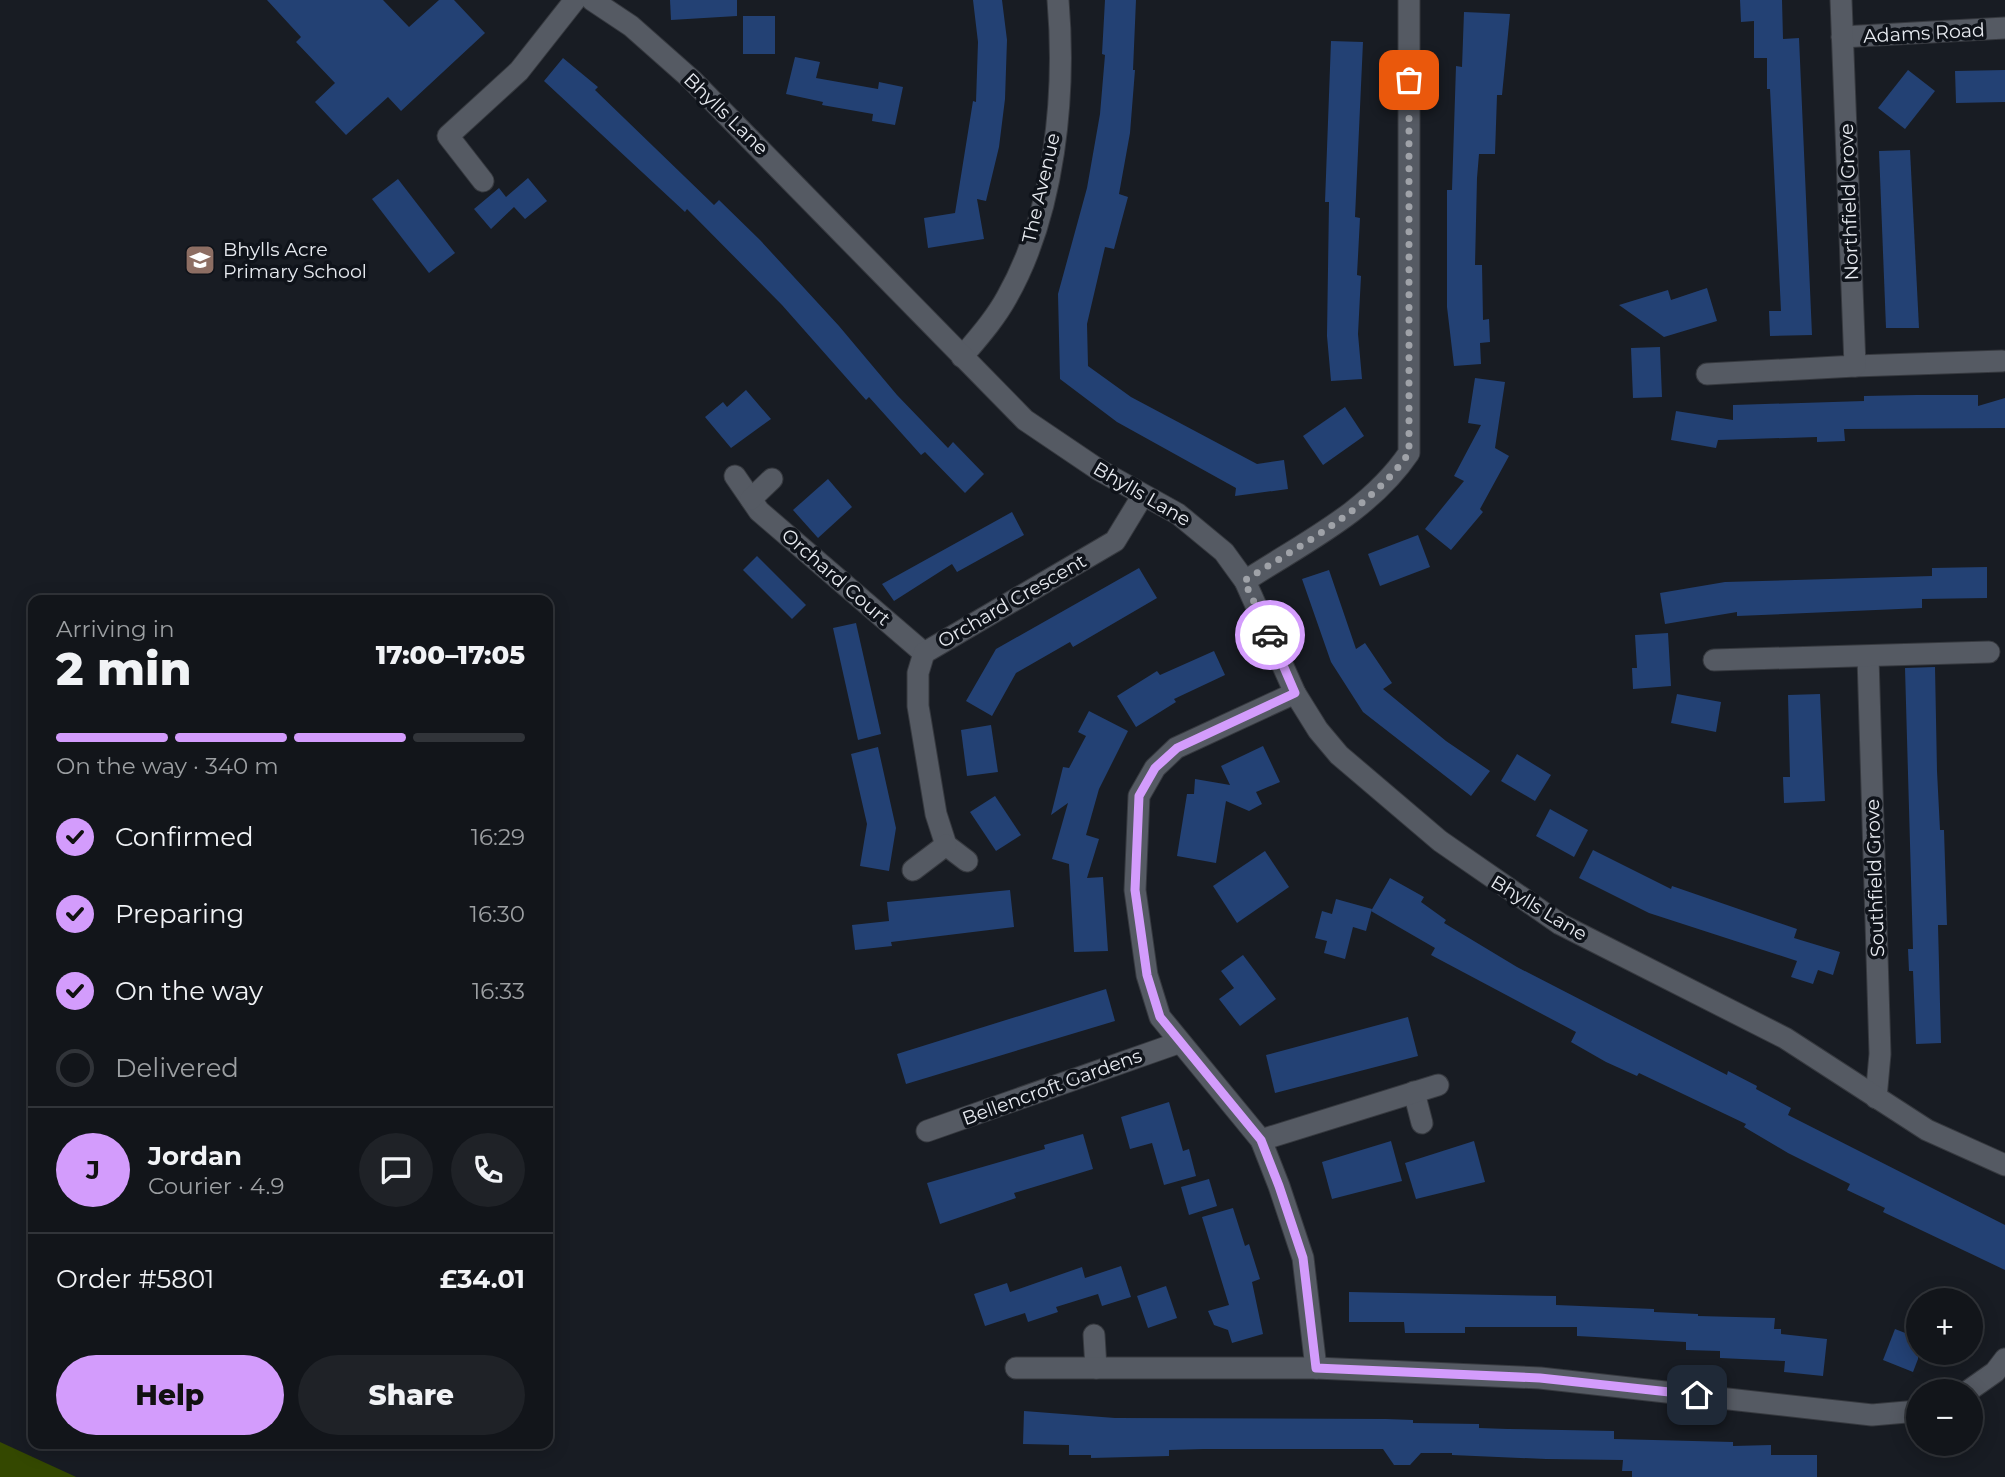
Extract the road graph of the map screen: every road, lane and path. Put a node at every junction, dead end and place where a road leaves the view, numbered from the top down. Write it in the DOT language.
graph roads {
  1 [pos="575,0"];
  2 [pos="592,0"];
  3 [pos="1058,0"];
  4 [pos="1409,0"];
  5 [pos="1841,0"];
  6 [pos="2005,28"];
  7 [pos="1842,37"];
  8 [pos="483,181"];
  9 [pos="962,357"];
  10 [pos="2002,361"];
  11 [pos="1855,366"];
  12 [pos="1707,374"];
  13 [pos="735,476"];
  14 [pos="772,479"];
  15 [pos="1143,495"];
  16 [pos="751,499"];
  17 [pos="1244,581"];
  18 [pos="1989,652"];
  19 [pos="924,653"];
  20 [pos="1868,657"];
  21 [pos="1714,660"];
  22 [pos="1295,693"];
  23 [pos="946,845"];
  24 [pos="967,861"];
  25 [pos="913,870"];
  26 [pos="1178,1042"];
  27 [pos="1438,1085"];
  28 [pos="1413,1092"];
  29 [pos="1875,1098"];
  30 [pos="1422,1123"];
  31 [pos="927,1131"];
  32 [pos="1261,1140"];
  33 [pos="2005,1165"];
  34 [pos="1094,1335"];
  35 [pos="2005,1359"];
  36 [pos="1016,1368"];
  37 [pos="1096,1368"];
  38 [pos="1316,1368"];
  39 [pos="1983,1380"];
  40 [pos="1906,1413"];
  1 -- 8 [label="street"];
  2 -- 9 [label="street, Bhylls Lane"];
  3 -- 9 [label="street, The Avenue"];
  4 -- 17 [label="street"];
  5 -- 7 [label="street, Northfield Grove"];
  6 -- 7 [label="street, Adams Road"];
  7 -- 11 [label="street, Northfield Grove"];
  9 -- 15 [label="street, Bhylls Lane"];
  10 -- 11 [label="street"];
  11 -- 12 [label="street"];
  13 -- 16 [label="street, Orchard Court"];
  14 -- 16 [label="street"];
  15 -- 17 [label="street, Bhylls Lane"];
  15 -- 19 [label="street, Orchard Crescent"];
  16 -- 19 [label="street, Orchard Court"];
  17 -- 22 [label="street, Bhylls Lane"];
  18 -- 20 [label="street"];
  19 -- 23 [label="street, Orchard Crescent"];
  20 -- 21 [label="street"];
  20 -- 29 [label="street, Southfield Grove"];
  22 -- 26 [label="street"];
  22 -- 29 [label="street, Bhylls Lane"];
  23 -- 24 [label="street"];
  23 -- 25 [label="street"];
  26 -- 31 [label="street, Bellencroft Gardens"];
  26 -- 32 [label="street"];
  27 -- 28 [label="street"];
  28 -- 30 [label="street"];
  28 -- 32 [label="street"];
  29 -- 33 [label="street, Bhylls Lane"];
  32 -- 38 [label="street"];
  34 -- 37 [label="street"];
  35 -- 39 [label="street"];
  36 -- 37 [label="street"];
  37 -- 38 [label="street"];
  38 -- 40 [label="street"];
}
